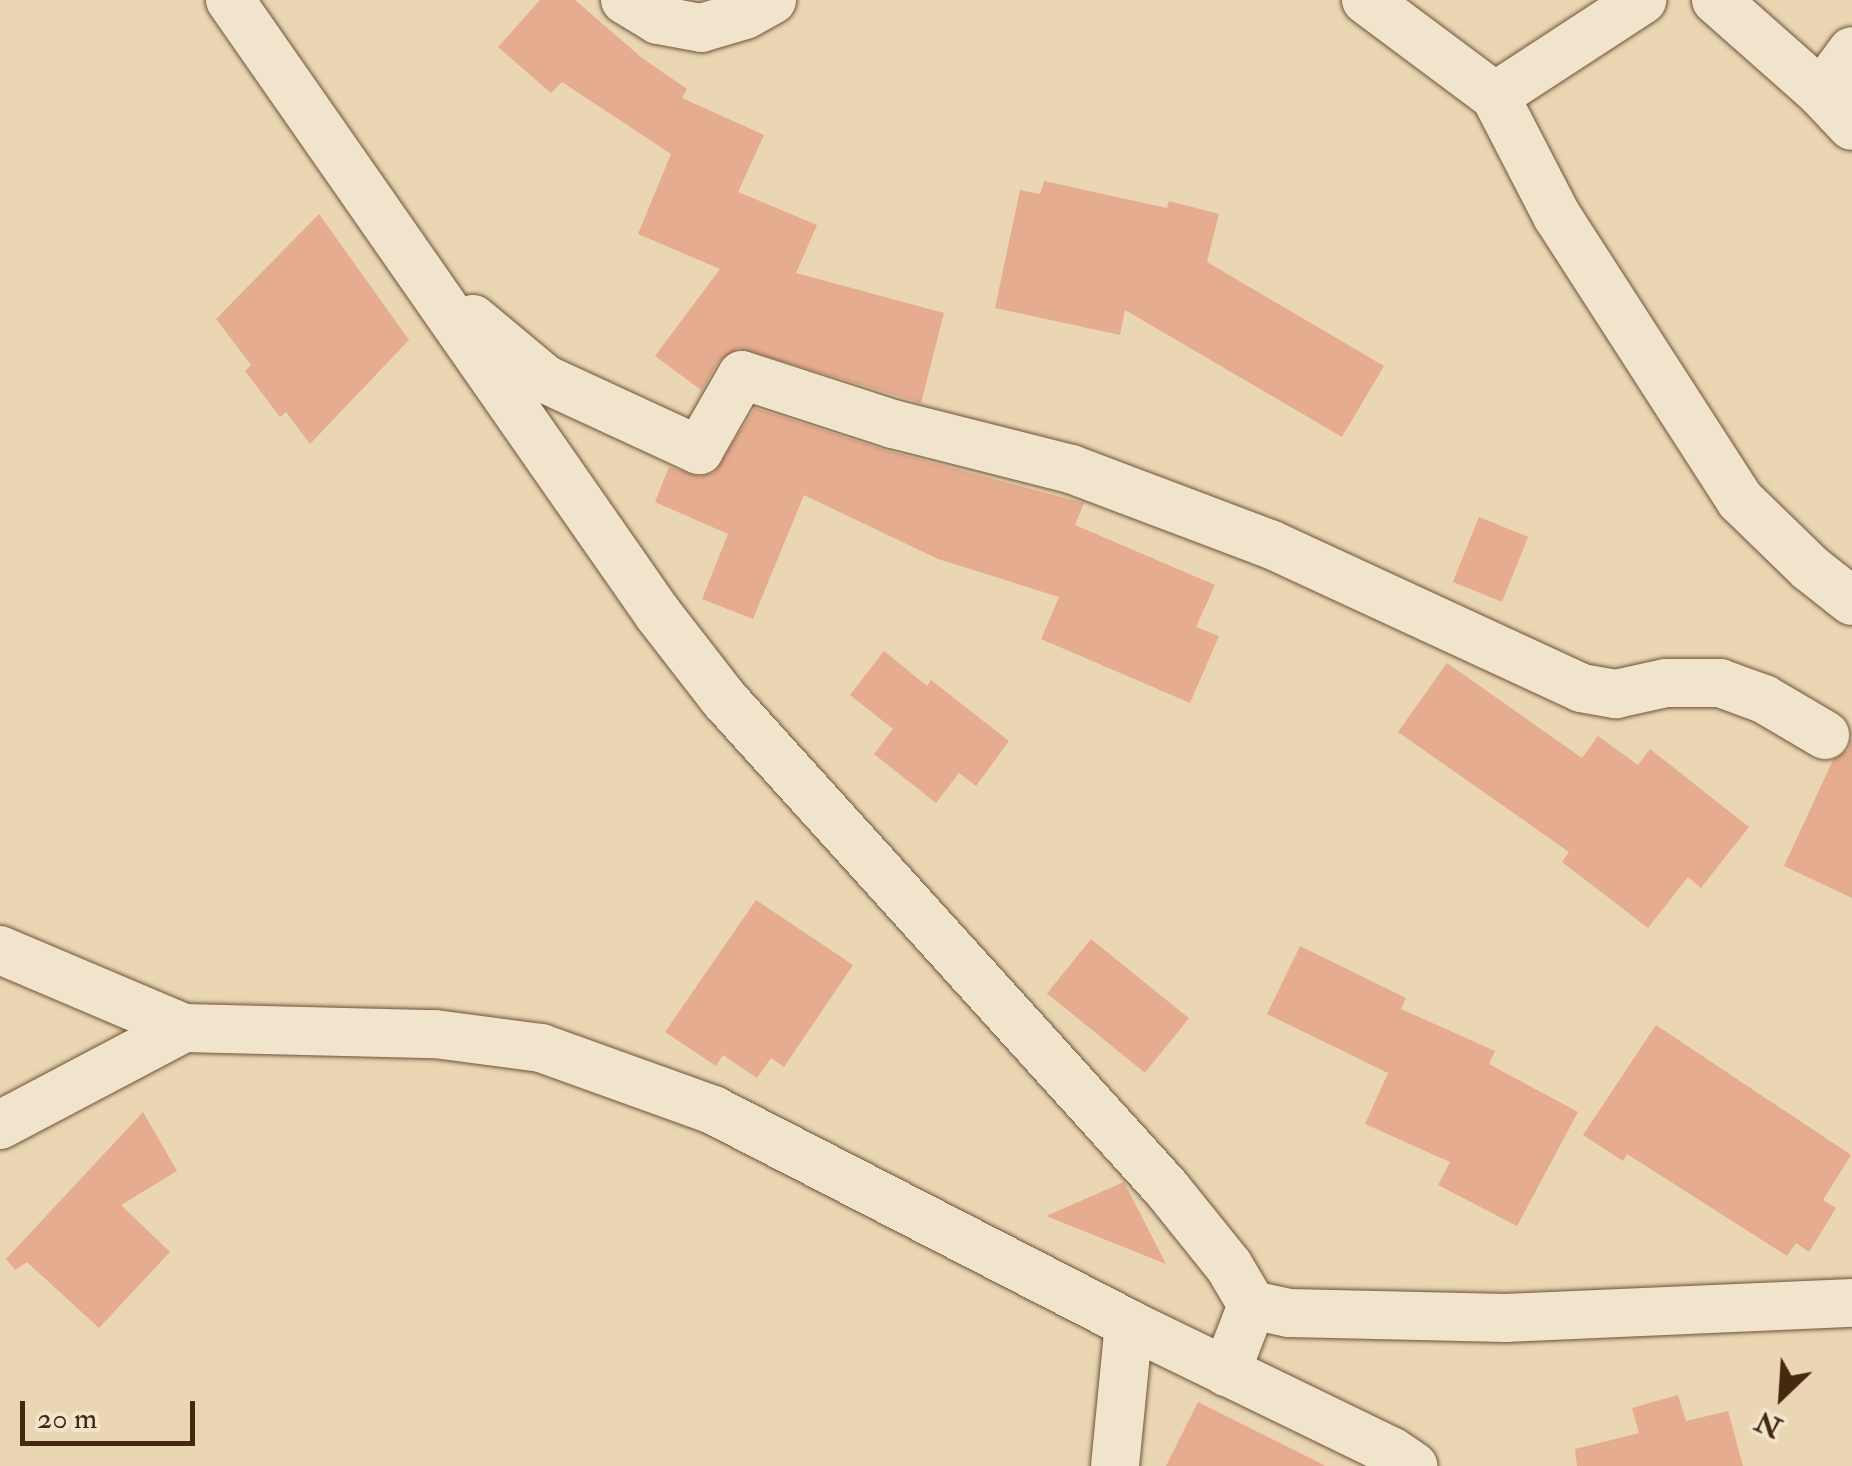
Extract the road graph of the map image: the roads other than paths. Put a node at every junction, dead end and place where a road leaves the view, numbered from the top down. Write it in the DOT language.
graph roads {
  1 [pos="230,0"];
  2 [pos="626,0"];
  3 [pos="772,0"];
  4 [pos="1366,0"];
  5 [pos="1642,0"];
  6 [pos="1716,0"];
  7 [pos="1852,51"];
  8 [pos="1495,96"];
  9 [pos="1837,110"];
  10 [pos="425,279"];
  11 [pos="1852,601"];
  12 [pos="1825,735"];
  13 [pos="0,950"];
  14 [pos="184,1028"];
  15 [pos="0,1125"];
  16 [pos="1852,1303"];
  17 [pos="1252,1306"];
  18 [pos="1128,1324"];
  19 [pos="1226,1372"];
  20 [pos="1115,1466"];
  21 [pos="1412,1466"];
  1 -- 10 [label="street"];
  2 -- 3 [label="street"];
  4 -- 8 [label="street"];
  5 -- 8 [label="street"];
  6 -- 9 [label="street"];
  7 -- 9 [label="street"];
  8 -- 11 [label="street"];
  10 -- 12 [label="street"];
  10 -- 17 [label="street"];
  13 -- 14 [label="street"];
  14 -- 15 [label="street"];
  14 -- 18 [label="street"];
  16 -- 17 [label="street"];
  17 -- 19 [label="street"];
  18 -- 19 [label="street"];
  18 -- 20 [label="street"];
  19 -- 21 [label="street"];
}
